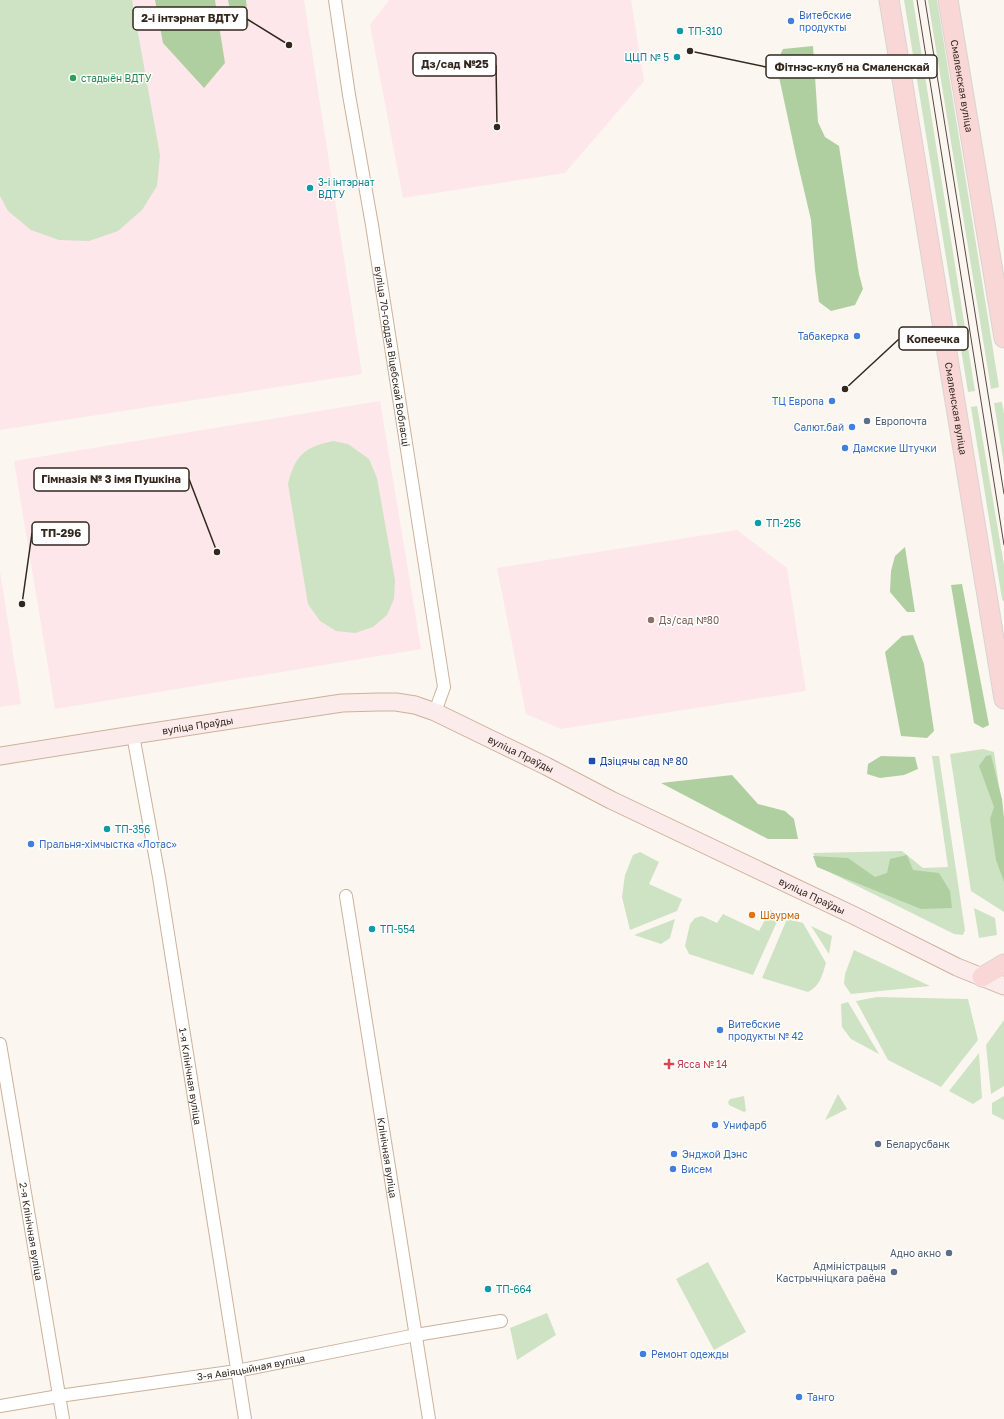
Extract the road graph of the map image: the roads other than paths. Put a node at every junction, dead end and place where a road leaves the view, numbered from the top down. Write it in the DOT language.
graph roads {
  1 [pos="334,0"];
  2 [pos="889,0"];
  3 [pos="948,0"];
  4 [pos="1004,338"];
  5 [pos="988,600"];
  6 [pos="1004,614"];
  7 [pos="1000,644"];
  8 [pos="1004,699"];
  9 [pos="436,712"];
  10 [pos="133,735"];
  11 [pos="0,756"];
  12 [pos="346,896"];
  13 [pos="1004,964"];
  14 [pos="982,977"];
  15 [pos="1004,986"];
  16 [pos="0,1044"];
  17 [pos="501,1321"];
  18 [pos="416,1335"];
  19 [pos="237,1371"];
  20 [pos="59,1396"];
  21 [pos="0,1406"];
  22 [pos="63,1419"];
  23 [pos="245,1419"];
  24 [pos="429,1419"];
  1 -- 9 [label="street, вуліца 70-годдзя Віцебскай Вобласці"];
  2 -- 5 [label="main road, Смаленская вуліца"];
  3 -- 4 [label="main road, Смаленская вуліца"];
  5 -- 6 [label="main road"];
  5 -- 7 [label="main road, Смаленская вуліца"];
  7 -- 8 [label="main road, Смаленская вуліца"];
  9 -- 10 [label="main road, вуліца Праўды"];
  9 -- 14 [label="main road, вуліца Праўды"];
  10 -- 11 [label="main road, вуліца Праўды"];
  10 -- 19 [label="street, 1-я Клінічная вуліца"];
  12 -- 18 [label="street, Клінічная вуліца"];
  13 -- 14 [label="main road"];
  14 -- 15 [label="main road, вуліца Праўды"];
  16 -- 20 [label="street, 2-я Клінічная вуліца"];
  17 -- 18 [label="street, 3-я Авіяцыйная вуліца"];
  18 -- 19 [label="street, 3-я Авіяцыйная вуліца"];
  18 -- 24 [label="street, Клінічная вуліца"];
  19 -- 20 [label="street, 3-я Авіяцыйная вуліца"];
  19 -- 23 [label="street, 1-я Клінічная вуліца"];
  20 -- 21 [label="street, 3-я Авіяцыйная вуліца"];
  20 -- 22 [label="street, 2-я Клінічная вуліца"];
}
